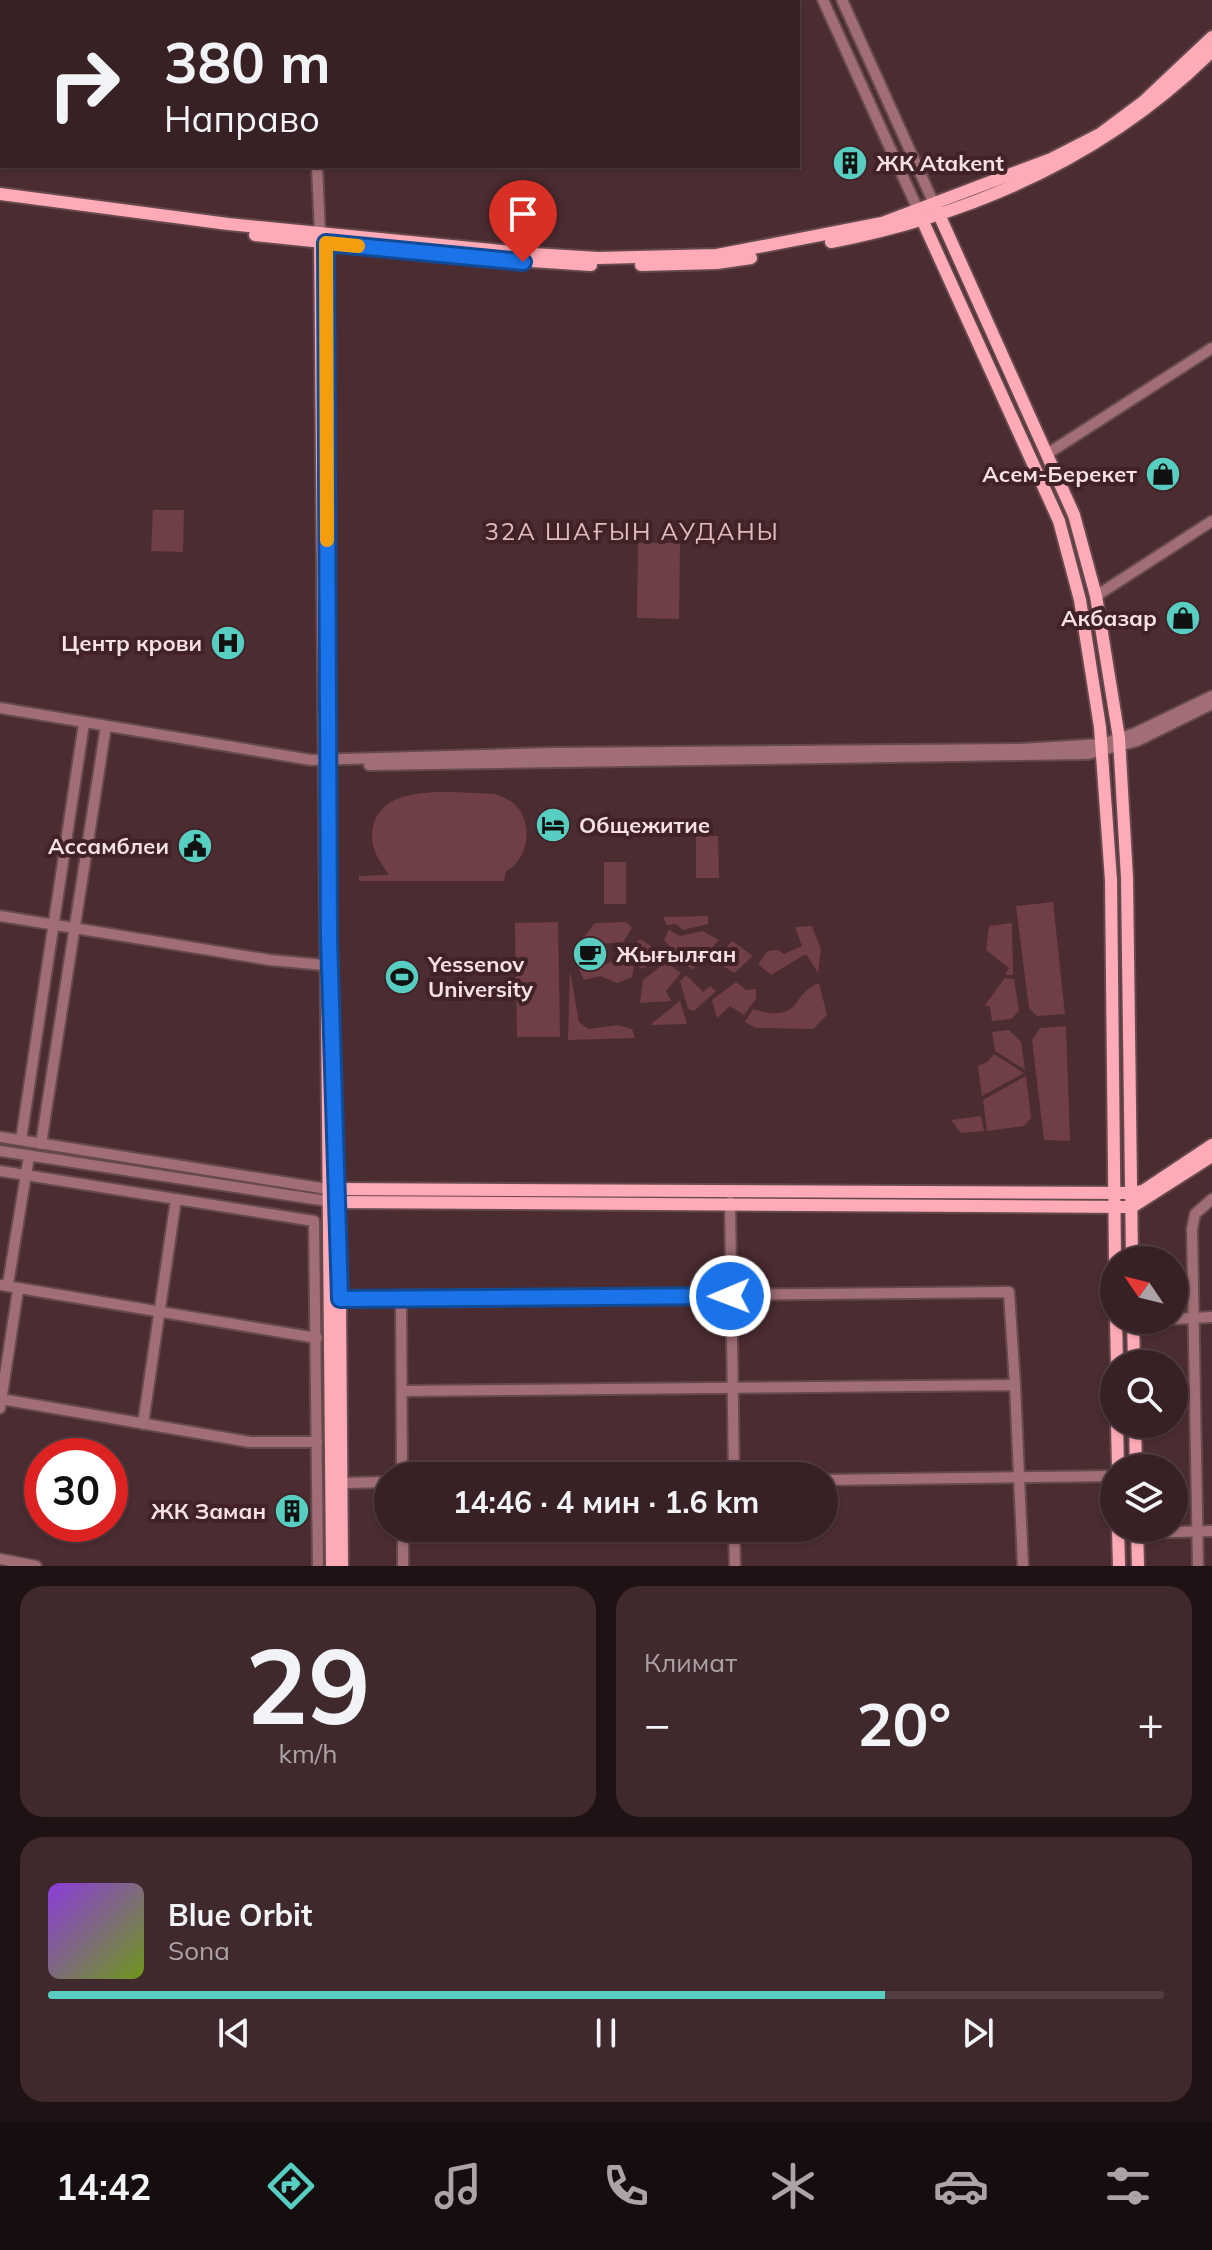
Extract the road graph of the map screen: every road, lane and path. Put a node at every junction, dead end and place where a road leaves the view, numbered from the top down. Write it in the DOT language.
graph roads {
  1 [pos="823,0"];
  2 [pos="842,0"];
  3 [pos="1212,37"];
  4 [pos="1212,51"];
  5 [pos="317,168"];
  6 [pos="0,194"];
  7 [pos="0,202"];
  8 [pos="937,210"];
  9 [pos="921,216"];
  10 [pos="322,239"];
  11 [pos="1212,348"];
  12 [pos="1047,454"];
  13 [pos="1212,521"];
  14 [pos="1096,596"];
  15 [pos="1080,600"];
  16 [pos="1212,696"];
  17 [pos="1212,704"];
  18 [pos="0,708"];
  19 [pos="84,723"];
  20 [pos="106,726"];
  21 [pos="1119,743"];
  22 [pos="1102,748"];
  23 [pos="322,761"];
  24 [pos="0,916"];
  25 [pos="53,924"];
  26 [pos="75,928"];
  27 [pos="324,965"];
  28 [pos="0,1137"];
  29 [pos="21,1140"];
  30 [pos="41,1144"];
  31 [pos="1212,1145"];
  32 [pos="0,1151"];
  33 [pos="29,1156"];
  34 [pos="1212,1156"];
  35 [pos="0,1171"];
  36 [pos="25,1175"];
  37 [pos="1114,1193"];
  38 [pos="1131,1193"];
  39 [pos="332,1195"];
  40 [pos="176,1199"];
  41 [pos="1212,1199"];
  42 [pos="730,1202"];
  43 [pos="1114,1207"];
  44 [pos="1132,1207"];
  45 [pos="1115,1246"];
  46 [pos="1132,1246"];
  47 [pos="321,1248"];
  48 [pos="4,1284"];
  49 [pos="18,1290"];
  50 [pos="730,1296"];
  51 [pos="340,1299"];
  52 [pos="401,1300"];
  53 [pos="159,1314"];
  54 [pos="1194,1317"];
  55 [pos="1212,1317"];
  56 [pos="1188,1318"];
  57 [pos="317,1338"];
  58 [pos="1015,1385"];
  59 [pos="733,1386"];
  60 [pos="402,1391"];
  61 [pos="1,1404"];
  62 [pos="143,1424"];
  63 [pos="317,1442"];
  64 [pos="402,1462"];
  65 [pos="734,1462"];
  66 [pos="1018,1475"];
  67 [pos="1100,1476"];
  68 [pos="838,1480"];
  69 [pos="374,1482"];
  70 [pos="343,1483"];
  71 [pos="1188,1531"];
  72 [pos="1197,1531"];
  73 [pos="1212,1531"];
  74 [pos="403,1542"];
  75 [pos="734,1542"];
  76 [pos="1118,1542"];
  77 [pos="1137,1542"];
  78 [pos="0,1559"];
  79 [pos="36,1566"];
  80 [pos="318,1566"];
  81 [pos="332,1566"];
  82 [pos="342,1566"];
  83 [pos="403,1566"];
  84 [pos="735,1566"];
  85 [pos="1020,1566"];
  86 [pos="1034,1566"];
  87 [pos="1119,1566"];
  88 [pos="1138,1566"];
  89 [pos="1198,1566"];
  1 -- 9 [label="street"];
  2 -- 8 [label="street"];
  3 -- 8 [label="main road"];
  4 -- 8 [label="main road"];
  5 -- 10 [label="street"];
  6 -- 10 [label="main road"];
  7 -- 10 [label="main road"];
  8 -- 9 [label="main road"];
  8 -- 12 [label="main road"];
  9 -- 10 [label="main road"];
  9 -- 15 [label="main road"];
  10 -- 23 [label="main road"];
  11 -- 12 [label="street"];
  12 -- 14 [label="main road"];
  13 -- 14 [label="street"];
  14 -- 15 [label="main road"];
  14 -- 21 [label="main road"];
  15 -- 22 [label="main road"];
  16 -- 21 [label="street"];
  17 -- 21 [label="street"];
  18 -- 19 [label="street"];
  19 -- 20 [label="street"];
  19 -- 25 [label="street"];
  20 -- 23 [label="street"];
  20 -- 26 [label="street"];
  21 -- 22 [label="street"];
  21 -- 38 [label="main road"];
  22 -- 23 [label="street"];
  22 -- 37 [label="main road"];
  23 -- 27 [label="main road"];
  23 -- 39 [label="main road"];
  24 -- 25 [label="street"];
  25 -- 26 [label="street"];
  25 -- 29 [label="street"];
  26 -- 27 [label="street"];
  26 -- 30 [label="street"];
  27 -- 39 [label="main road"];
  28 -- 29 [label="street"];
  29 -- 30 [label="street"];
  30 -- 39 [label="street"];
  31 -- 38 [label="main road"];
  32 -- 33 [label="street"];
  33 -- 36 [label="street"];
  33 -- 39 [label="street"];
  34 -- 44 [label="main road"];
  35 -- 36 [label="street"];
  36 -- 40 [label="street"];
  36 -- 48 [label="street"];
  37 -- 38 [label="main road"];
  37 -- 39 [label="main road"];
  37 -- 43 [label="main road"];
  38 -- 44 [label="main road"];
  39 -- 42 [label="main road"];
  39 -- 47 [label="main road"];
  39 -- 51 [label="main road"];
  40 -- 47 [label="street"];
  40 -- 53 [label="street"];
  41 -- 54 [label="street"];
  42 -- 43 [label="main road"];
  42 -- 50 [label="street"];
  43 -- 44 [label="main road"];
  43 -- 45 [label="main road"];
  44 -- 46 [label="main road"];
  47 -- 57 [label="street"];
  47 -- 81 [label="main road"];
  48 -- 49 [label="street"];
  49 -- 53 [label="street"];
  49 -- 61 [label="street"];
  50 -- 52 [label="street"];
  50 -- 58 [label="street"];
  50 -- 59 [label="street"];
  51 -- 52 [label="street"];
  51 -- 70 [label="main road"];
  52 -- 60 [label="street"];
  53 -- 57 [label="street"];
  53 -- 62 [label="street"];
  54 -- 55 [label="street"];
  54 -- 56 [label="street"];
  54 -- 72 [label="street"];
  57 -- 63 [label="street"];
  58 -- 59 [label="street"];
  58 -- 66 [label="street"];
  59 -- 60 [label="street"];
  59 -- 65 [label="street"];
  60 -- 64 [label="street"];
  61 -- 62 [label="street"];
  62 -- 63 [label="street"];
  63 -- 80 [label="street"];
  66 -- 67 [label="street"];
  66 -- 68 [label="street"];
  66 -- 85 [label="street"];
  69 -- 70 [label="street"];
  70 -- 82 [label="main road"];
  71 -- 72 [label="street"];
  72 -- 73 [label="street"];
  72 -- 89 [label="street"];
  74 -- 83 [label="street"];
  75 -- 84 [label="street"];
  76 -- 87 [label="main road"];
  77 -- 88 [label="main road"];
  78 -- 79 [label="street"];
  85 -- 86 [label="street"];
}
